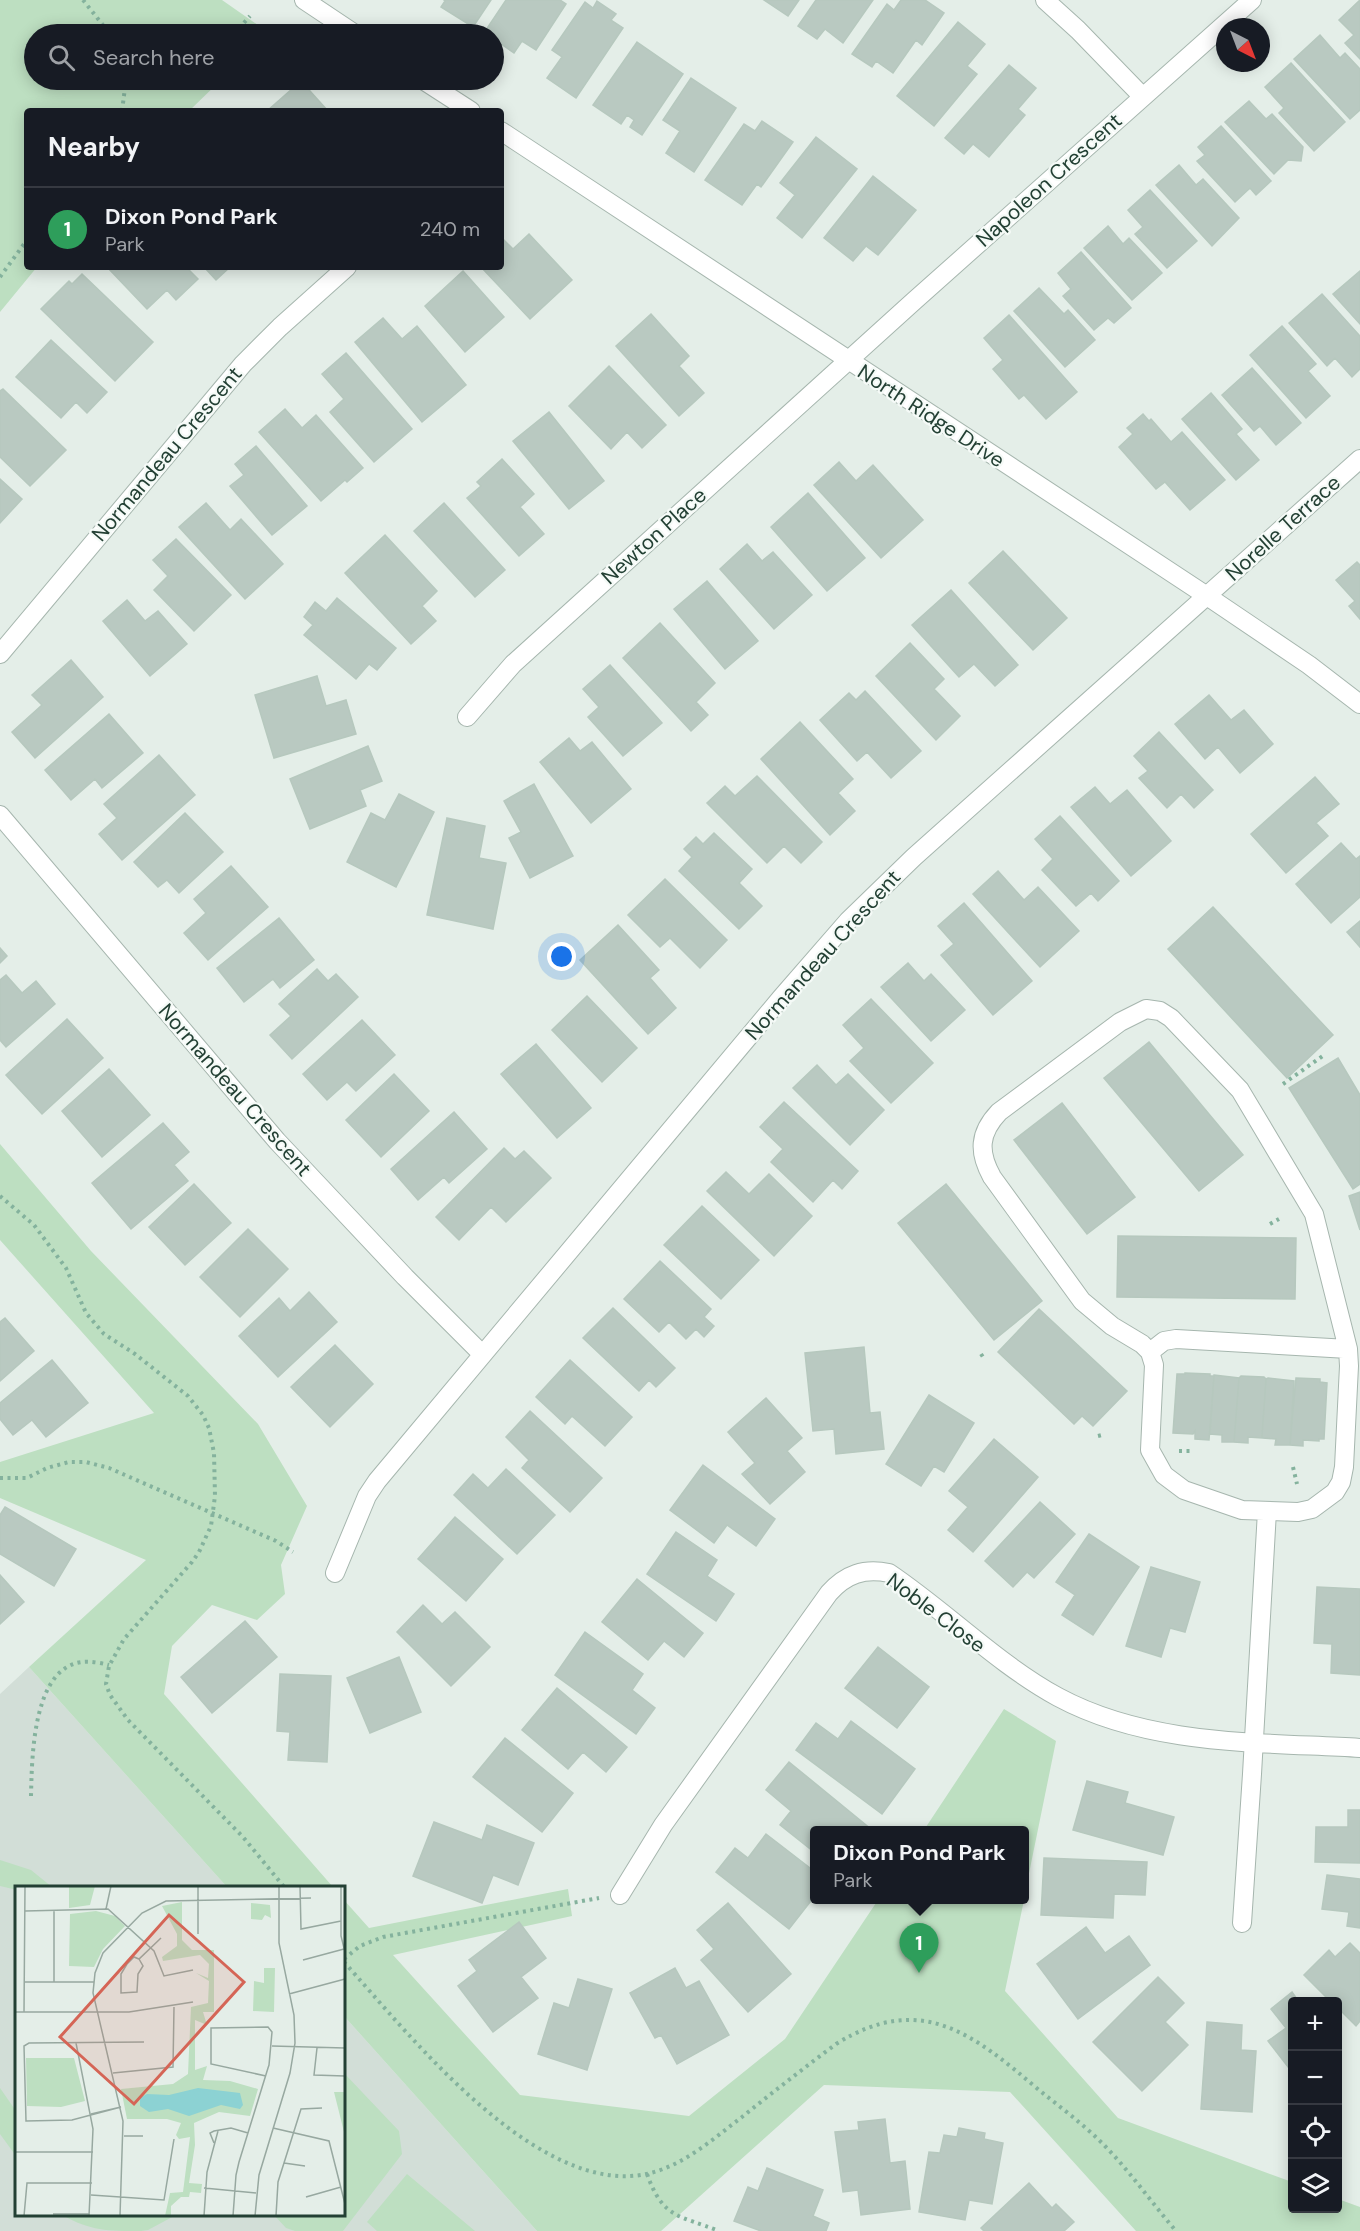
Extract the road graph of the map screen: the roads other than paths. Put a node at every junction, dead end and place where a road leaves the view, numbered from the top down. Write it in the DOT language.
graph roads {
  1 [pos="304,0"];
  2 [pos="1045,0"];
  3 [pos="1251,0"];
  4 [pos="341,24"];
  5 [pos="438,90"];
  6 [pos="1143,97"];
  7 [pos="466,108"];
  8 [pos="504,133"];
  9 [pos="344,270"];
  10 [pos="847,361"];
  11 [pos="1360,459"];
  12 [pos="1207,597"];
  13 [pos="0,654"];
  14 [pos="1360,704"];
  15 [pos="466,717"];
  16 [pos="0,815"];
  17 [pos="1348,1349"];
  18 [pos="1150,1352"];
  19 [pos="482,1354"];
  20 [pos="1267,1511"];
  21 [pos="334,1573"];
  22 [pos="1254,1742"];
  23 [pos="1360,1748"];
  24 [pos="620,1894"];
  25 [pos="1242,1923"];
  1 -- 4 [label="street"];
  2 -- 6 [label="street"];
  3 -- 6 [label="street, Napoleon Crescent"];
  5 -- 7 [label="street"];
  6 -- 10 [label="street, Napoleon Crescent"];
  8 -- 10 [label="street, North Ridge Drive"];
  9 -- 13 [label="street, Normandeau Crescent"];
  10 -- 12 [label="street, North Ridge Drive"];
  10 -- 15 [label="street, Newton Place"];
  11 -- 12 [label="street, Norelle Terrace"];
  12 -- 14 [label="street, North Ridge Drive"];
  12 -- 19 [label="street, Normandeau Crescent"];
  16 -- 19 [label="street, Normandeau Crescent"];
  17 -- 18 [label="street"];
  17 -- 18 [label="street"];
  17 -- 20 [label="street"];
  18 -- 20 [label="street"];
  19 -- 21 [label="street, Normandeau Crescent"];
  20 -- 22 [label="street"];
  22 -- 23 [label="street, Noble Close"];
  22 -- 24 [label="street, Noble Close"];
  22 -- 25 [label="street"];
}
